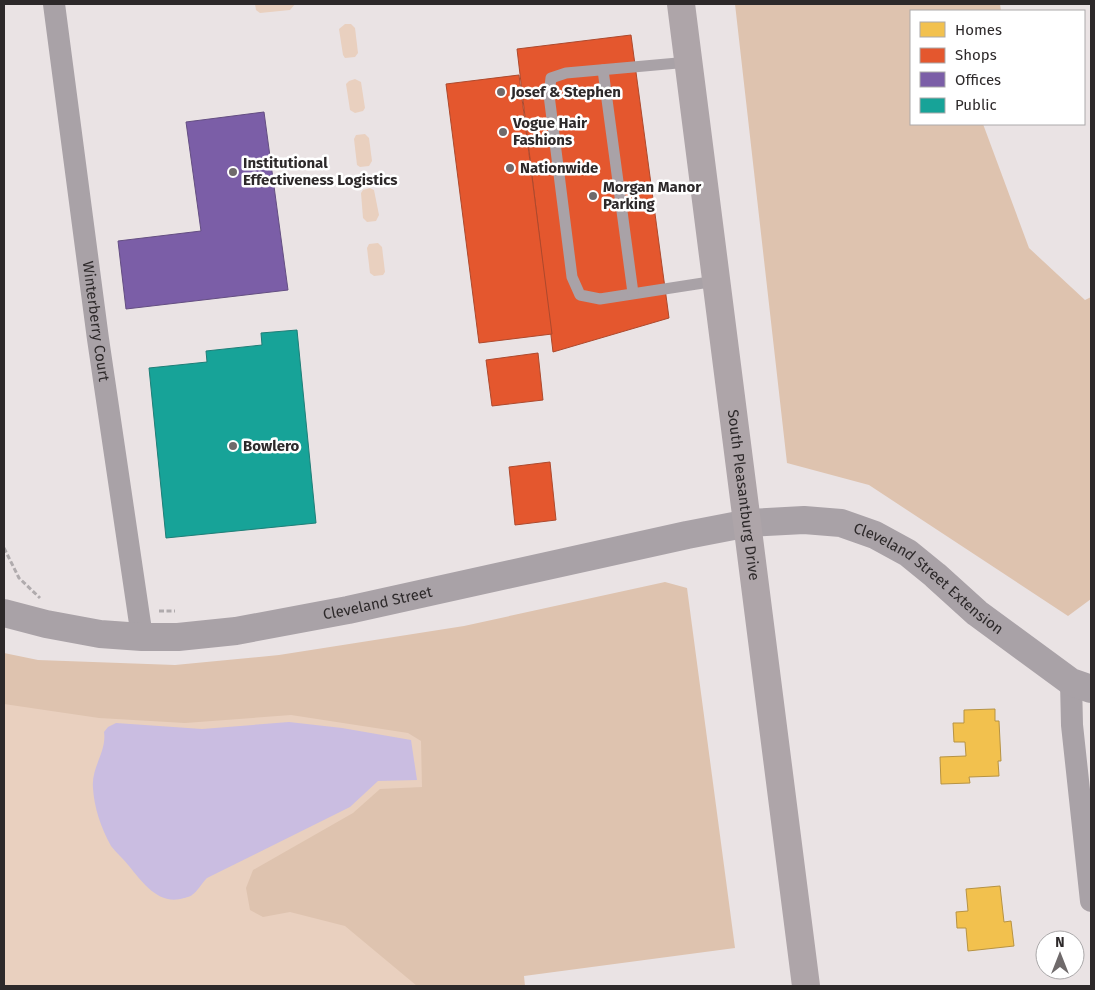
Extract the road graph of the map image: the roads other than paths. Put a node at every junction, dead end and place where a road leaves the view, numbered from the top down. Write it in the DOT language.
graph roads {
  1 [pos="54,4"];
  2 [pos="681,4"];
  3 [pos="689,62"];
  4 [pos="604,70"];
  5 [pos="716,281"];
  6 [pos="633,294"];
  7 [pos="749,523"];
  8 [pos="4,613"];
  9 [pos="142,637"];
  10 [pos="1081,686"];
  11 [pos="1091,901"];
  12 [pos="806,986"];
  1 -- 9 [label="street, Winterberry Court"];
  2 -- 3 [label="main road, South Pleasantburg Drive"];
  3 -- 4 [label="lane"];
  3 -- 5 [label="main road, South Pleasantburg Drive"];
  4 -- 6 [label="lane"];
  4 -- 6 [label="lane"];
  5 -- 6 [label="lane"];
  5 -- 7 [label="main road, South Pleasantburg Drive"];
  7 -- 9 [label="street, Cleveland Street"];
  7 -- 10 [label="street, Cleveland Street Extension"];
  7 -- 12 [label="main road, South Pleasantburg Drive"];
  8 -- 9 [label="street, Cleveland Street"];
  10 -- 11 [label="street"];
}
